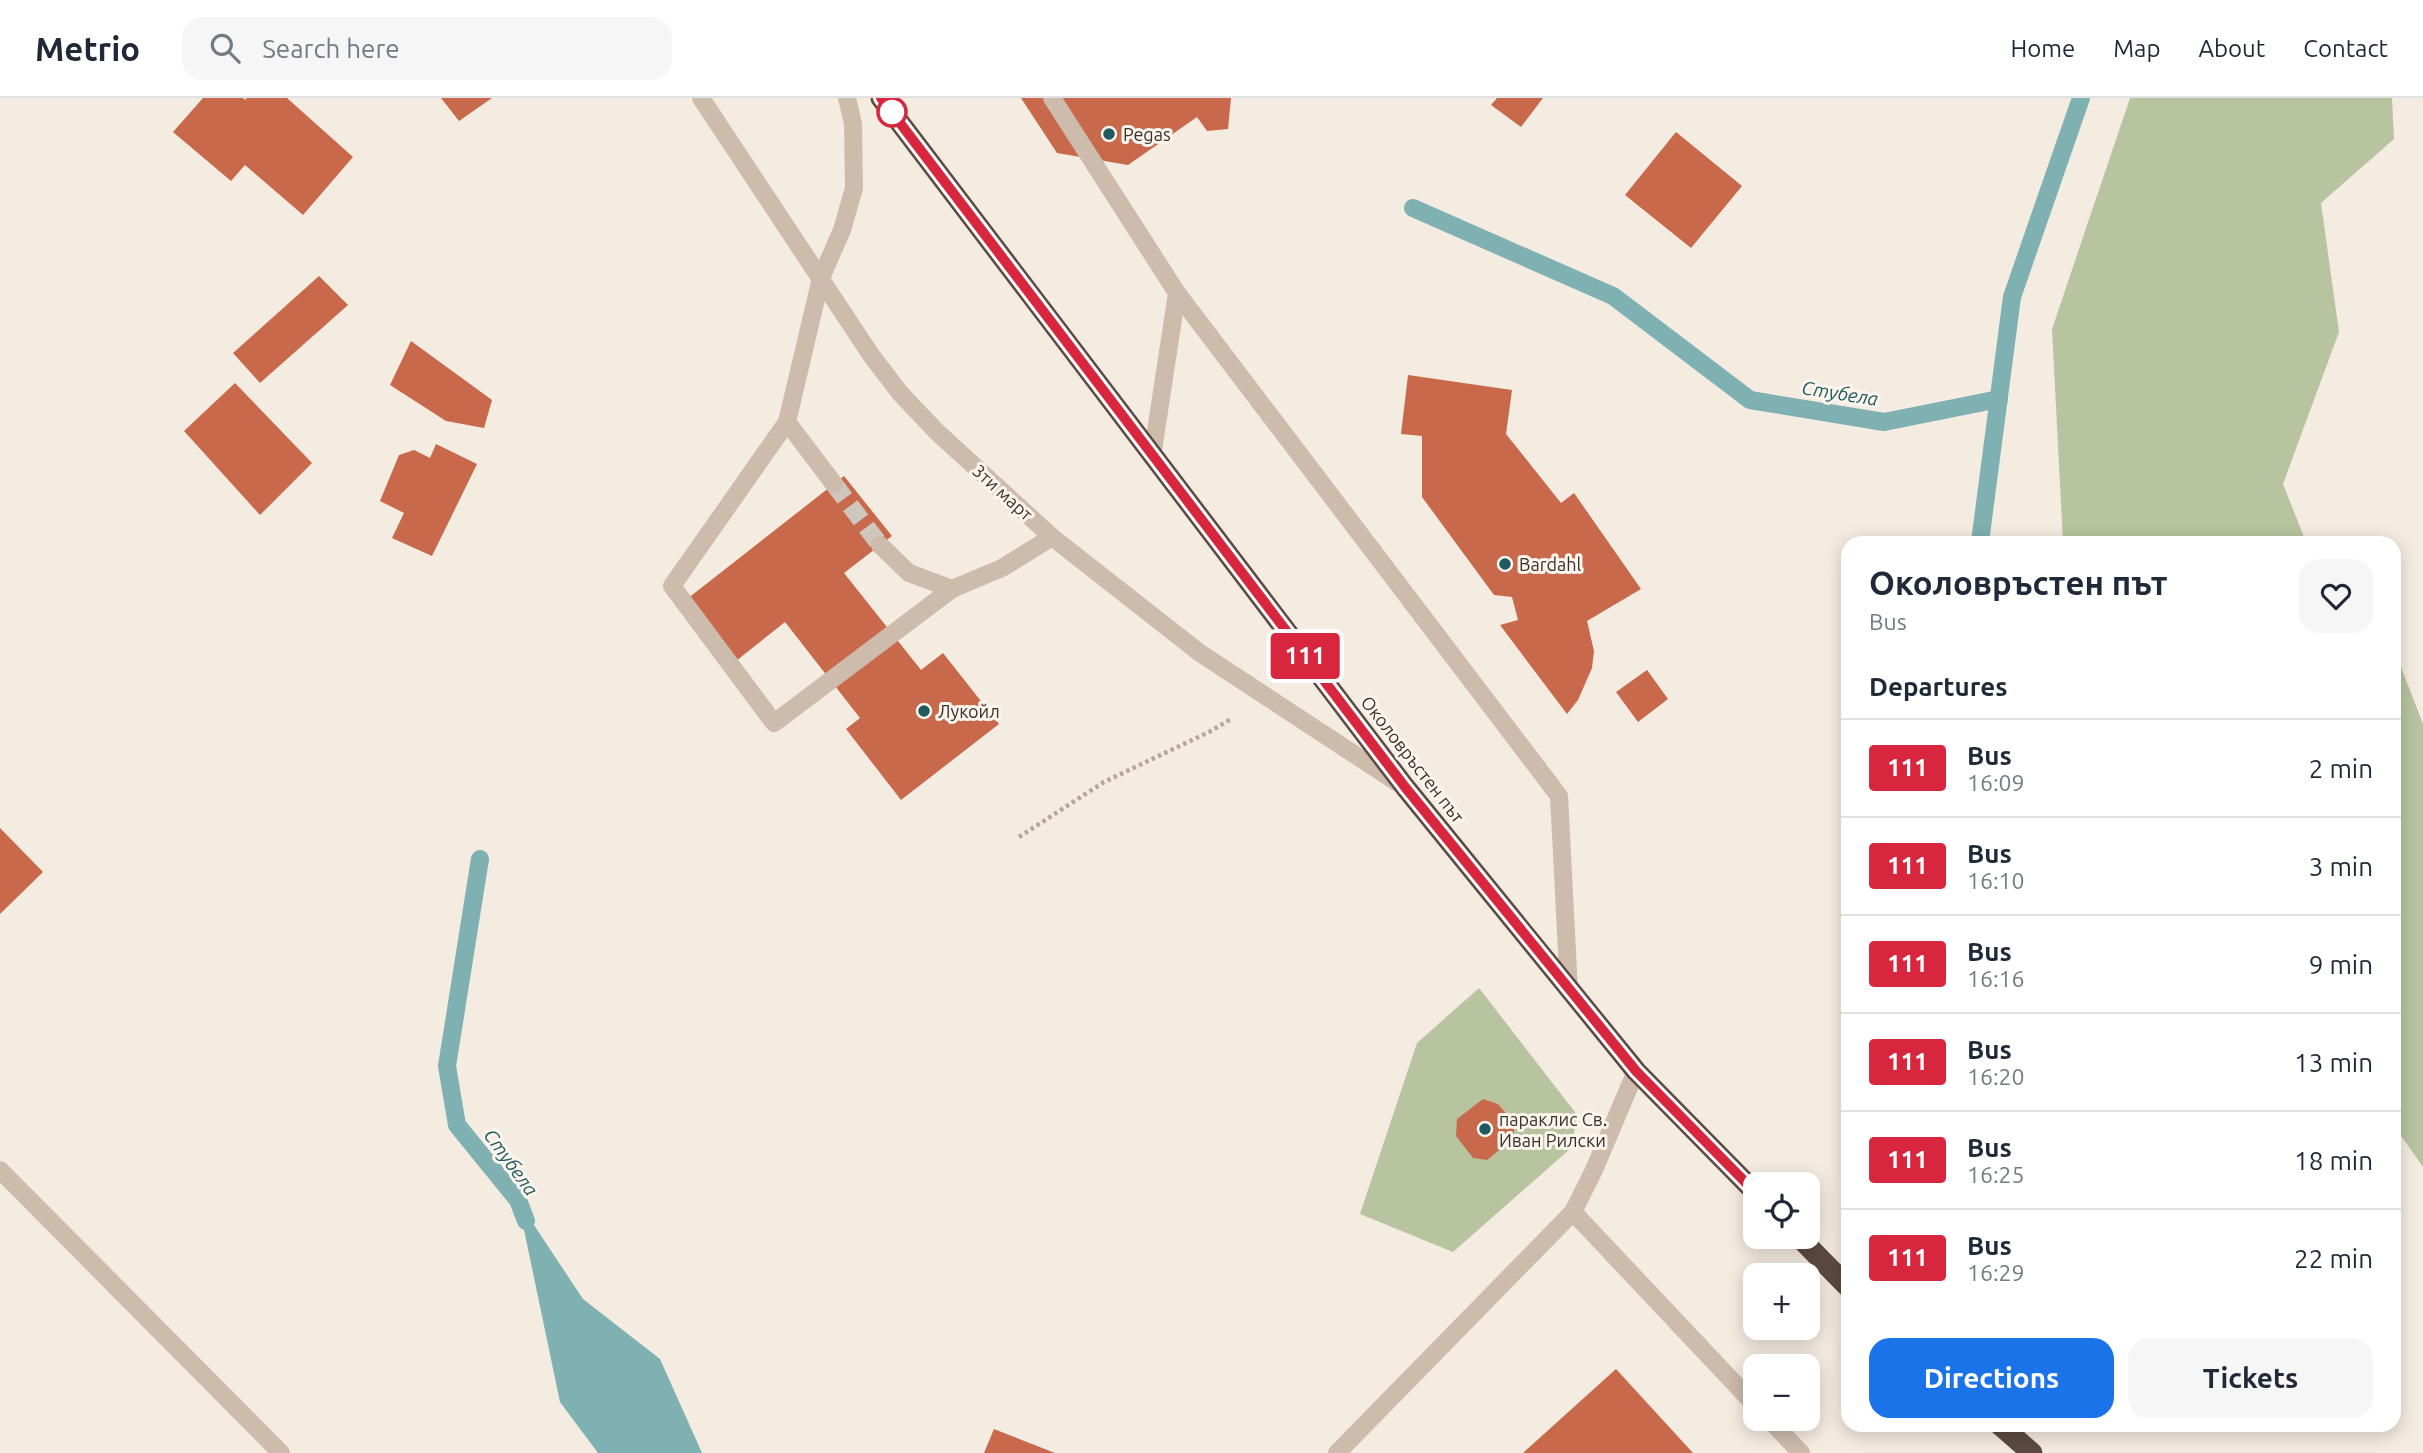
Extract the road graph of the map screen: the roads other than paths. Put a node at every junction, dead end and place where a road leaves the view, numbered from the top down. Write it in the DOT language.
graph roads {
  1 [pos="701,98"];
  2 [pos="848,98"];
  3 [pos="881,98"];
  4 [pos="1052,98"];
  5 [pos="821,278"];
  6 [pos="1177,293"];
  7 [pos="788,422"];
  8 [pos="1152,457"];
  9 [pos="834,484"];
  10 [pos="1052,537"];
  11 [pos="880,545"];
  12 [pos="952,589"];
  13 [pos="1405,787"];
  14 [pos="1569,991"];
  15 [pos="1636,1071"];
  16 [pos="0,1170"];
  17 [pos="1743,1180"];
  18 [pos="1573,1212"];
  19 [pos="1811,1249"];
  20 [pos="1841,1280"];
  21 [pos="1743,1392"];
  22 [pos="1780,1431"];
  23 [pos="2008,1432"];
  24 [pos="281,1453"];
  25 [pos="1337,1453"];
  26 [pos="1801,1453"];
  27 [pos="2032,1453"];
  1 -- 5 [label="street, 3ти март"];
  2 -- 5 [label="street"];
  3 -- 8 [label="highway, Околовръстен път"];
  4 -- 6 [label="street"];
  5 -- 7 [label="street"];
  5 -- 10 [label="street, 3ти март"];
  6 -- 8 [label="street"];
  6 -- 14 [label="street"];
  7 -- 9 [label="street"];
  7 -- 12 [label="street"];
  8 -- 13 [label="highway, Околовръстен път"];
  10 -- 12 [label="street"];
  10 -- 13 [label="street, 3ти март"];
  11 -- 12 [label="street"];
  13 -- 14 [label="highway, Околовръстен път"];
  14 -- 15 [label="highway, Околовръстен път"];
  15 -- 17 [label="highway, Околовръстен път"];
  15 -- 18 [label="street"];
  16 -- 24 [label="street"];
  18 -- 21 [label="street"];
  18 -- 25 [label="street"];
  19 -- 20 [label="highway"];
  22 -- 26 [label="street"];
  23 -- 27 [label="highway"];
}
